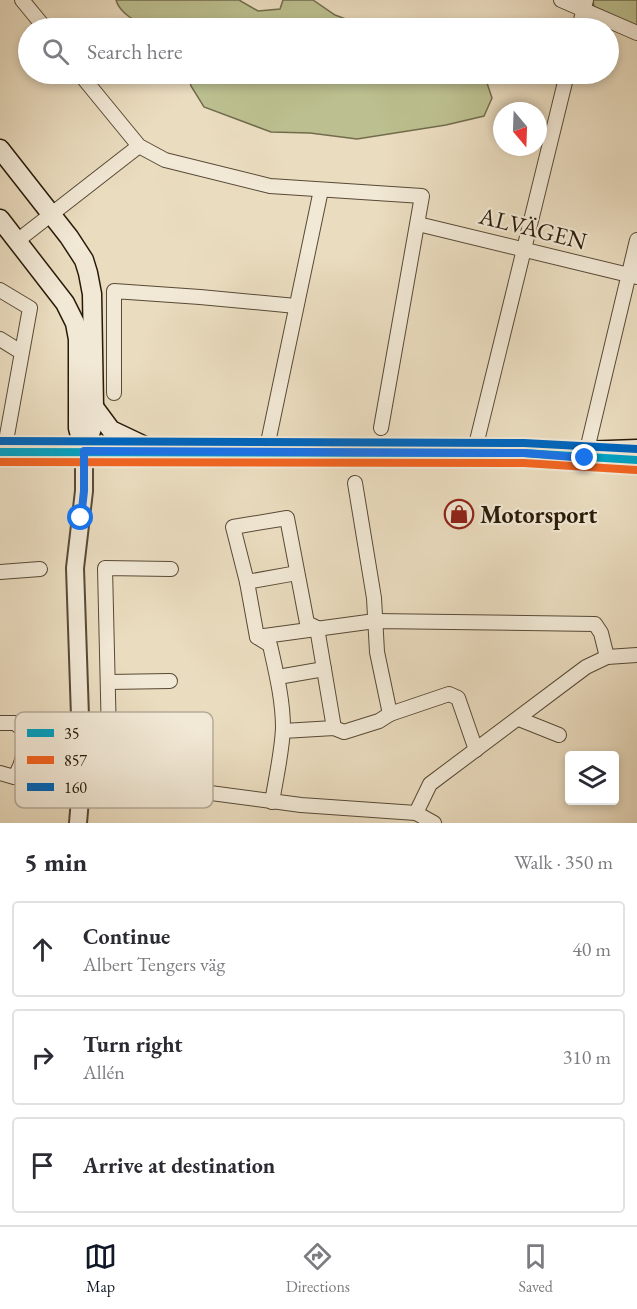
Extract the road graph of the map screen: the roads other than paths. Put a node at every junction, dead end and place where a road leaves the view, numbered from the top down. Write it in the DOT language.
graph roads {
  1 [pos="22,0"];
  2 [pos="561,0"];
  3 [pos="585,5"];
  4 [pos="37,18"];
  5 [pos="609,18"];
  6 [pos="619,23"];
  7 [pos="637,33"];
  8 [pos="95,84"];
  9 [pos="565,84"];
  10 [pos="139,146"];
  11 [pos="0,149"];
  12 [pos="321,190"];
  13 [pos="51,214"];
  14 [pos="0,219"];
  15 [pos="418,224"];
  16 [pos="637,240"];
  17 [pos="17,241"];
  18 [pos="524,250"];
  19 [pos="633,276"];
  20 [pos="0,290"];
  21 [pos="296,306"];
  22 [pos="0,339"];
  23 [pos="21,352"];
  24 [pos="114,393"];
  25 [pos="6,398"];
  26 [pos="94,407"];
  27 [pos="381,428"];
  28 [pos="637,449"];
  29 [pos="155,450"];
  30 [pos="84,451"];
  31 [pos="2,452"];
  32 [pos="266,452"];
  33 [pos="474,453"];
  34 [pos="585,454"];
  35 [pos="637,460"];
  36 [pos="355,483"];
  37 [pos="171,568"];
  38 [pos="40,569"];
  39 [pos="0,572"];
  40 [pos="297,573"];
  41 [pos="247,582"];
  42 [pos="375,621"];
  43 [pos="317,628"];
  44 [pos="257,637"];
  45 [pos="637,654"];
  46 [pos="608,657"];
  47 [pos="324,669"];
  48 [pos="278,677"];
  49 [pos="170,681"];
  50 [pos="108,682"];
  51 [pos="80,712"];
  52 [pos="109,712"];
  53 [pos="390,714"];
  54 [pos="519,719"];
  55 [pos="334,728"];
  56 [pos="283,731"];
  57 [pos="559,735"];
  58 [pos="476,750"];
  59 [pos="0,772"];
  60 [pos="15,776"];
  61 [pos="213,794"];
  62 [pos="272,802"];
  63 [pos="79,808"];
  64 [pos="416,813"];
  65 [pos="78,823"];
  66 [pos="434,823"];
  1 -- 4 [label="street"];
  2 -- 3 [label="street"];
  3 -- 5 [label="street"];
  6 -- 7 [label="street"];
  8 -- 10 [label="street"];
  9 -- 18 [label="street"];
  10 -- 12 [label="street"];
  10 -- 13 [label="street"];
  11 -- 13 [label="main road"];
  12 -- 15 [label="street"];
  12 -- 21 [label="street"];
  13 -- 17 [label="street"];
  13 -- 26 [label="main road"];
  14 -- 17 [label="main road"];
  15 -- 18 [label="street, ALVÄGEN"];
  15 -- 27 [label="street"];
  16 -- 19 [label="street"];
  17 -- 30 [label="main road"];
  18 -- 19 [label="street, ALVÄGEN"];
  18 -- 33 [label="street"];
  19 -- 34 [label="street"];
  20 -- 23 [label="street"];
  21 -- 24 [label="street"];
  21 -- 32 [label="street"];
  22 -- 23 [label="street"];
  23 -- 25 [label="street"];
  25 -- 31 [label="street"];
  26 -- 29 [label="main road"];
  26 -- 30 [label="main road"];
  28 -- 34 [label="main road"];
  29 -- 30 [label="main road"];
  29 -- 32 [label="main road"];
  30 -- 31 [label="street"];
  30 -- 51 [label="street"];
  32 -- 33 [label="main road"];
  33 -- 34 [label="main road"];
  34 -- 35 [label="main road"];
  36 -- 42 [label="street"];
  37 -- 50 [label="street"];
  38 -- 39 [label="street"];
  40 -- 41 [label="street"];
  40 -- 41 [label="street"];
  40 -- 43 [label="street"];
  41 -- 44 [label="street"];
  42 -- 43 [label="street"];
  42 -- 46 [label="street"];
  42 -- 53 [label="street"];
  43 -- 44 [label="street"];
  43 -- 47 [label="street"];
  44 -- 48 [label="street"];
  45 -- 46 [label="street"];
  46 -- 54 [label="street"];
  47 -- 48 [label="street"];
  47 -- 55 [label="street"];
  48 -- 56 [label="street"];
  49 -- 50 [label="street"];
  50 -- 52 [label="street"];
  53 -- 55 [label="street"];
  53 -- 58 [label="street"];
  54 -- 57 [label="street"];
  54 -- 58 [label="street"];
  55 -- 56 [label="street"];
  56 -- 62 [label="street"];
  58 -- 64 [label="street"];
  59 -- 60 [label="street"];
  61 -- 62 [label="street"];
  62 -- 64 [label="street"];
  63 -- 65 [label="street"];
  64 -- 66 [label="street"];
}
